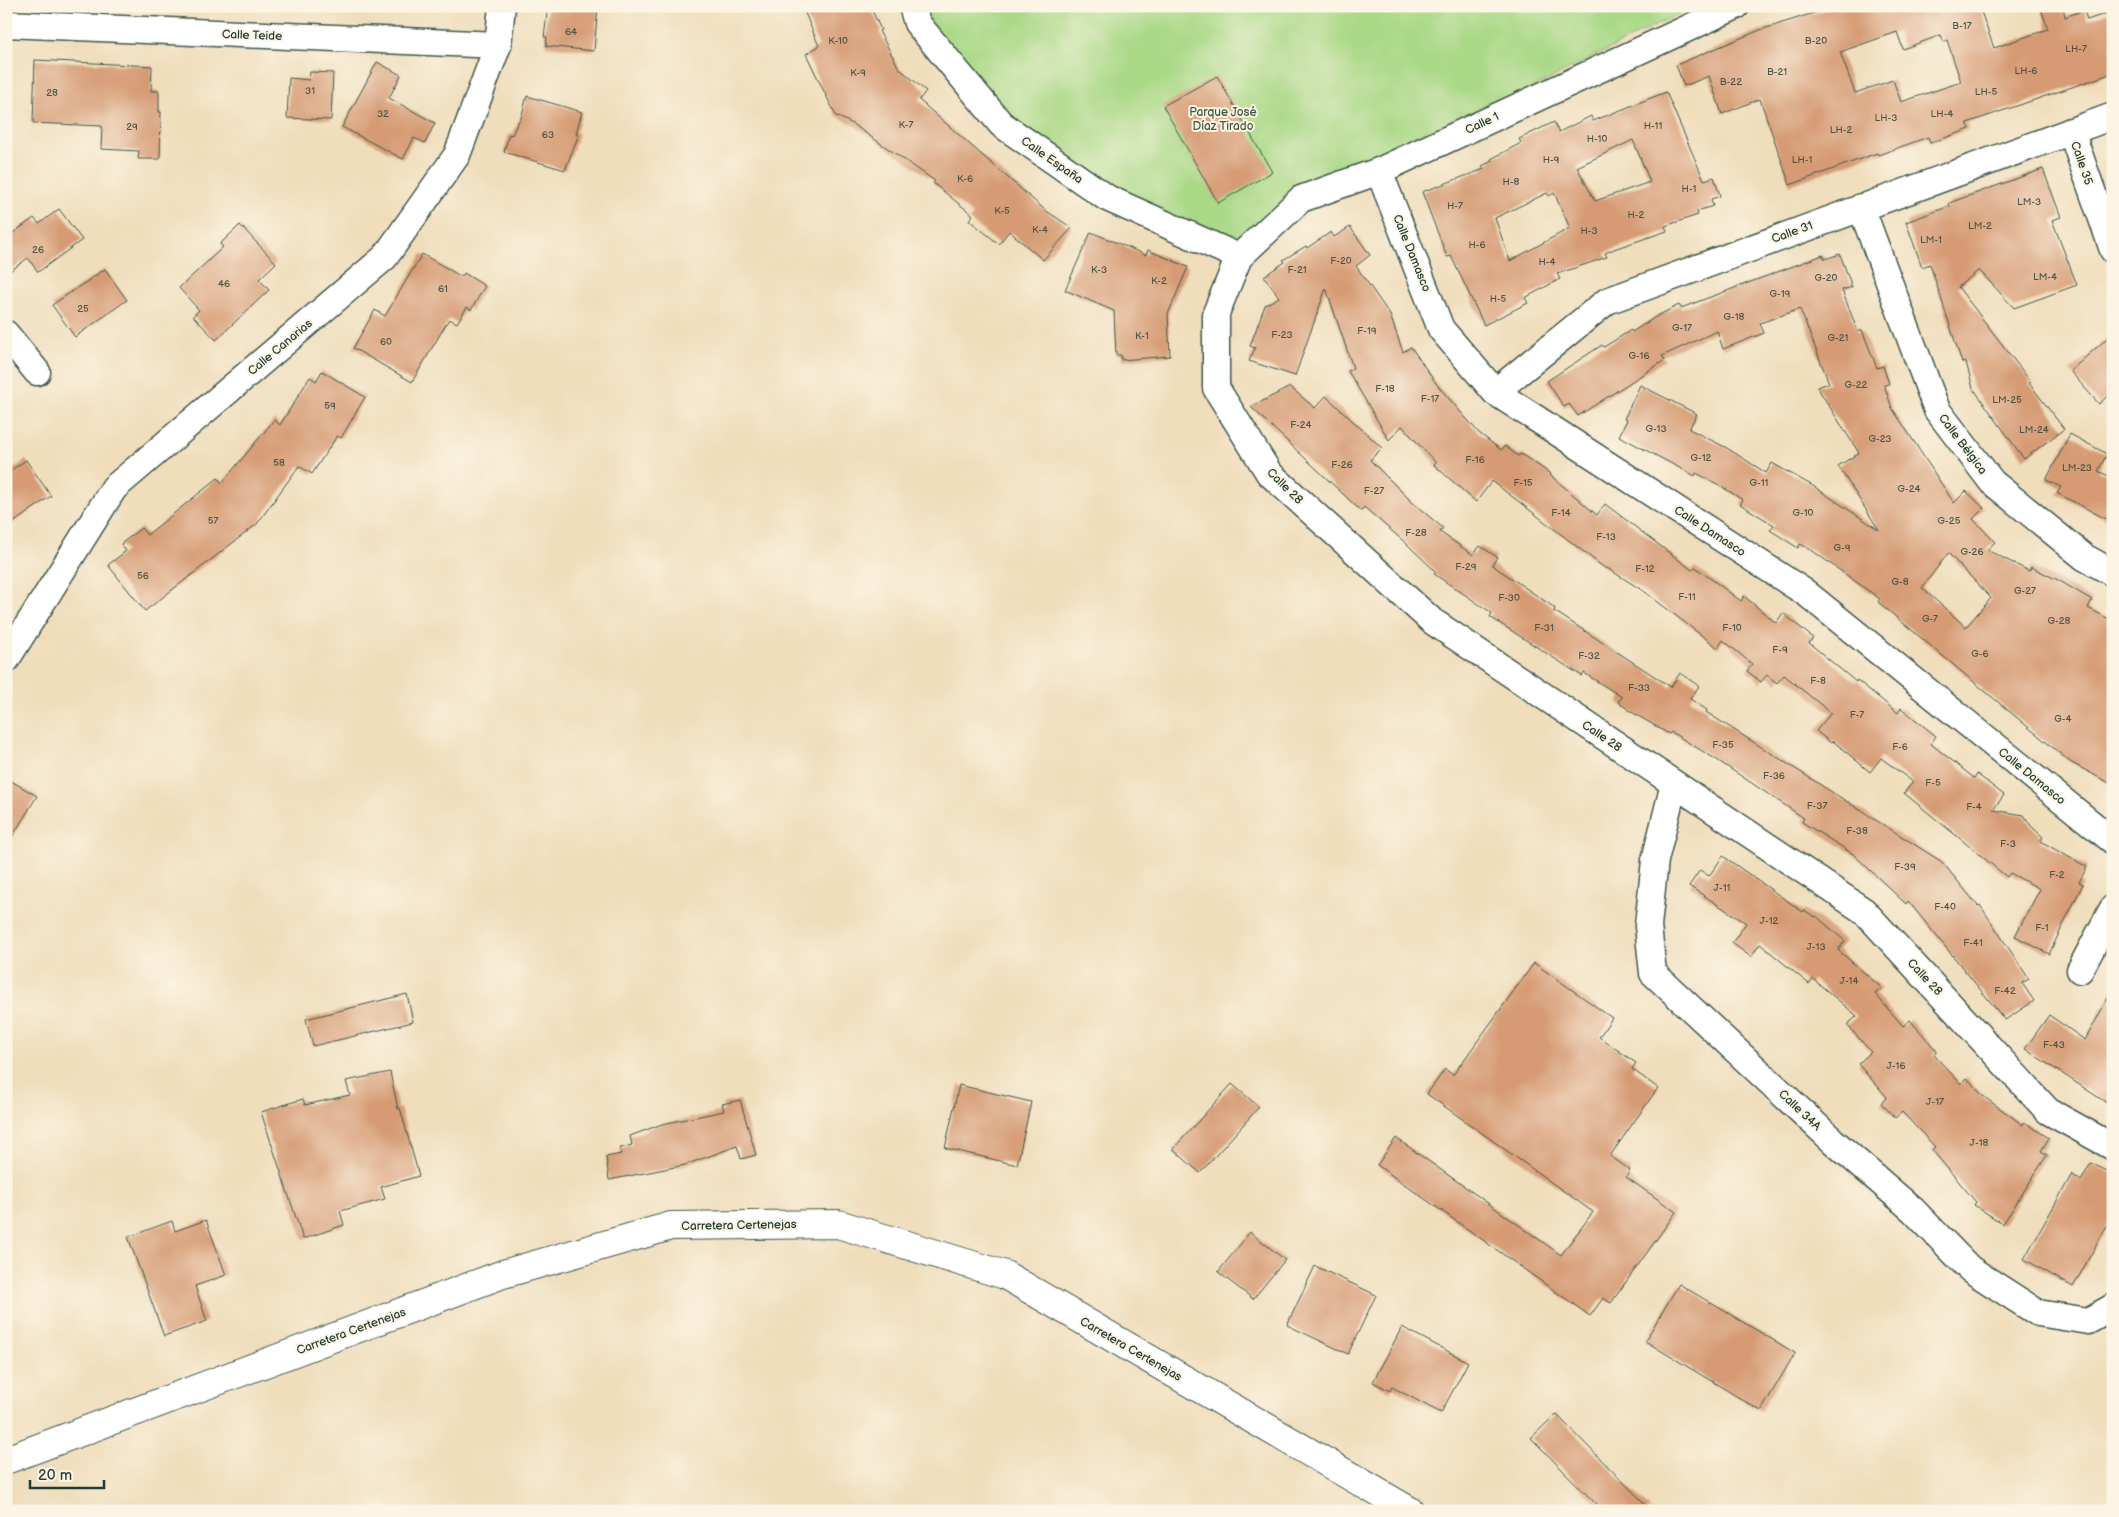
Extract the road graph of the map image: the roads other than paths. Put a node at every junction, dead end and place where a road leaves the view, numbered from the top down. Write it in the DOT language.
graph roads {
  1 [pos="502,6"];
  2 [pos="912,6"];
  3 [pos="1736,6"];
  4 [pos="6,24"];
  5 [pos="498,45"];
  6 [pos="2113,116"];
  7 [pos="2071,131"];
  8 [pos="1379,171"];
  9 [pos="1861,206"];
  10 [pos="2113,250"];
  11 [pos="1240,257"];
  12 [pos="6,334"];
  13 [pos="37,372"];
  14 [pos="1495,392"];
  15 [pos="2113,572"];
  16 [pos="6,660"];
  17 [pos="1674,784"];
  18 [pos="2113,841"];
  19 [pos="2113,908"];
  20 [pos="2080,970"];
  21 [pos="2113,1147"];
  22 [pos="2113,1307"];
  23 [pos="6,1460"];
  24 [pos="1410,1511"];
  1 -- 5 [label="street, Calle Canarias"];
  2 -- 11 [label="street, Calle España"];
  3 -- 8 [label="street, Calle 1"];
  4 -- 5 [label="street, Calle Teide"];
  5 -- 16 [label="street, Calle Canarias"];
  6 -- 7 [label="street, Calle 31"];
  7 -- 9 [label="street, Calle 31"];
  7 -- 10 [label="street, Calle 35"];
  8 -- 11 [label="street, Calle 1"];
  8 -- 14 [label="street, Calle Damasco"];
  9 -- 14 [label="street, Calle 31"];
  9 -- 15 [label="street, Calle Bélgica"];
  11 -- 17 [label="street, Calle 28"];
  12 -- 13 [label="street"];
  14 -- 18 [label="street, Calle Damasco"];
  17 -- 21 [label="street, Calle 28"];
  17 -- 22 [label="street, Calle 34A"];
  19 -- 20 [label="street"];
  23 -- 24 [label="main road, Carretera Certenejas"];
}
